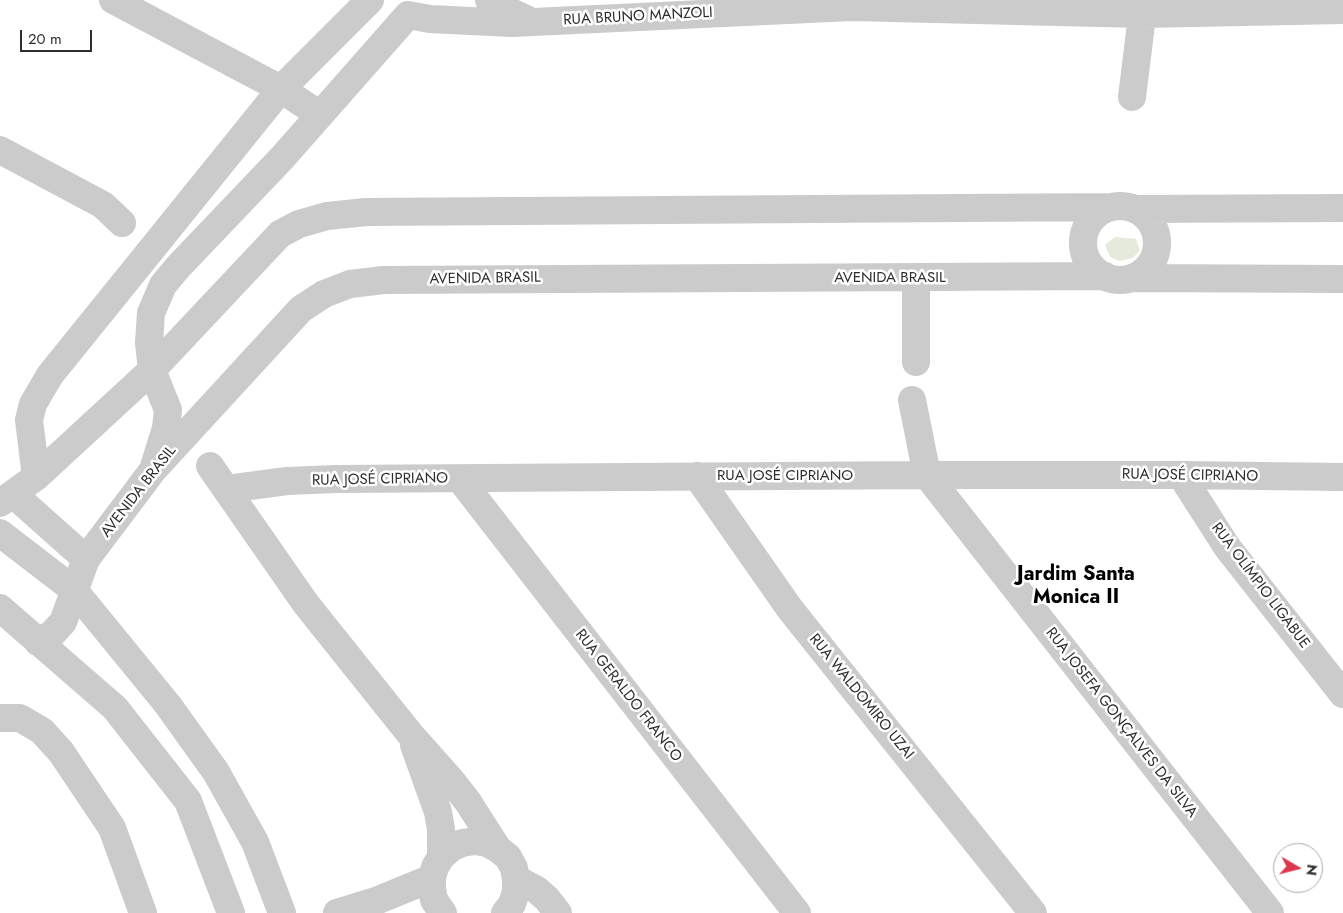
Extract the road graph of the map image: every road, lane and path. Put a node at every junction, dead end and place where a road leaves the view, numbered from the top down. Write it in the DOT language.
graph roads {
  1 [pos="113,0"];
  2 [pos="370,0"];
  3 [pos="435,0"];
  4 [pos="489,0"];
  5 [pos="852,4"];
  6 [pos="956,5"];
  7 [pos="1219,5"];
  8 [pos="1143,7"];
  9 [pos="397,8"];
  10 [pos="1343,10"];
  11 [pos="532,22"];
  12 [pos="281,89"];
  13 [pos="1132,96"];
  14 [pos="320,115"];
  15 [pos="0,150"];
  16 [pos="1123,208"];
  17 [pos="1343,208"];
  18 [pos="122,223"];
  19 [pos="1105,276"];
  20 [pos="916,278"];
  21 [pos="1132,278"];
  22 [pos="1343,279"];
  23 [pos="916,362"];
  24 [pos="152,370"];
  25 [pos="912,400"];
  26 [pos="210,466"];
  27 [pos="153,470"];
  28 [pos="927,475"];
  29 [pos="1181,475"];
  30 [pos="697,476"];
  31 [pos="36,478"];
  32 [pos="1343,478"];
  33 [pos="460,479"];
  34 [pos="227,489"];
  35 [pos="6,499"];
  36 [pos="0,533"];
  37 [pos="86,559"];
  38 [pos="74,590"];
  39 [pos="0,608"];
  40 [pos="38,642"];
  41 [pos="1343,694"];
  42 [pos="10,718"];
  43 [pos="410,734"];
  44 [pos="498,849"];
  45 [pos="437,868"];
  46 [pos="516,879"];
  47 [pos="139,912"];
  48 [pos="231,913"];
  49 [pos="282,913"];
  50 [pos="337,913"];
  51 [pos="443,913"];
  52 [pos="505,913"];
  53 [pos="514,913"];
  54 [pos="558,913"];
  55 [pos="796,913"];
  56 [pos="1033,913"];
  57 [pos="1270,913"];
  1 -- 12 [label="street"];
  2 -- 12 [label="street"];
  3 -- 9 [label="street"];
  4 -- 11 [label="street, RUA BRUNO MANZOLI"];
  5 -- 6 [label="street, RUA BRUNO MANZOLI"];
  5 -- 11 [label="street, RUA BRUNO MANZOLI"];
  6 -- 8 [label="street, RUA BRUNO MANZOLI"];
  7 -- 8 [label="street, RUA BRUNO MANZOLI"];
  7 -- 10 [label="street, RUA BRUNO MANZOLI"];
  8 -- 13 [label="street"];
  9 -- 11 [label="street, RUA BRUNO MANZOLI"];
  9 -- 14 [label="street"];
  12 -- 14 [label="street"];
  12 -- 31 [label="street"];
  14 -- 24 [label="street"];
  15 -- 18 [label="street"];
  16 -- 17 [label="street"];
  16 -- 19 [label="street"];
  16 -- 21 [label="street"];
  16 -- 24 [label="street"];
  19 -- 20 [label="street, AVENIDA BRASIL"];
  19 -- 21 [label="street"];
  20 -- 23 [label="street"];
  20 -- 27 [label="street, AVENIDA BRASIL"];
  21 -- 22 [label="street"];
  24 -- 27 [label="street"];
  24 -- 31 [label="street"];
  25 -- 28 [label="street, RUA JOSEFA GONÇALVES DA SILVA"];
  26 -- 34 [label="street"];
  27 -- 37 [label="street, AVENIDA BRASIL"];
  28 -- 29 [label="street, RUA JOSÉ CIPRIANO"];
  28 -- 30 [label="street, RUA JOSÉ CIPRIANO"];
  28 -- 57 [label="street, RUA JOSEFA GONÇALVES DA SILVA"];
  29 -- 32 [label="street, RUA JOSÉ CIPRIANO"];
  29 -- 41 [label="street, RUA OLÍMPIO LIGABUE"];
  30 -- 33 [label="street, RUA JOSÉ CIPRIANO"];
  30 -- 56 [label="street, RUA WALDOMIRO UZAI"];
  31 -- 35 [label="street"];
  33 -- 34 [label="street, RUA JOSÉ CIPRIANO"];
  33 -- 55 [label="street, RUA GERALDO FRANCO"];
  34 -- 43 [label="street"];
  35 -- 37 [label="street"];
  36 -- 38 [label="street"];
  37 -- 38 [label="street, AVENIDA BRASIL"];
  38 -- 40 [label="street, AVENIDA BRASIL"];
  38 -- 49 [label="street"];
  39 -- 40 [label="street"];
  40 -- 48 [label="street"];
  42 -- 47 [label="street"];
  43 -- 44 [label="street"];
  43 -- 45 [label="street"];
  44 -- 45 [label="street"];
  44 -- 46 [label="street"];
  45 -- 50 [label="street"];
  45 -- 51 [label="street"];
  46 -- 52 [label="street"];
  46 -- 54 [label="street"];
  53 -- 54 [label="street"];
}
